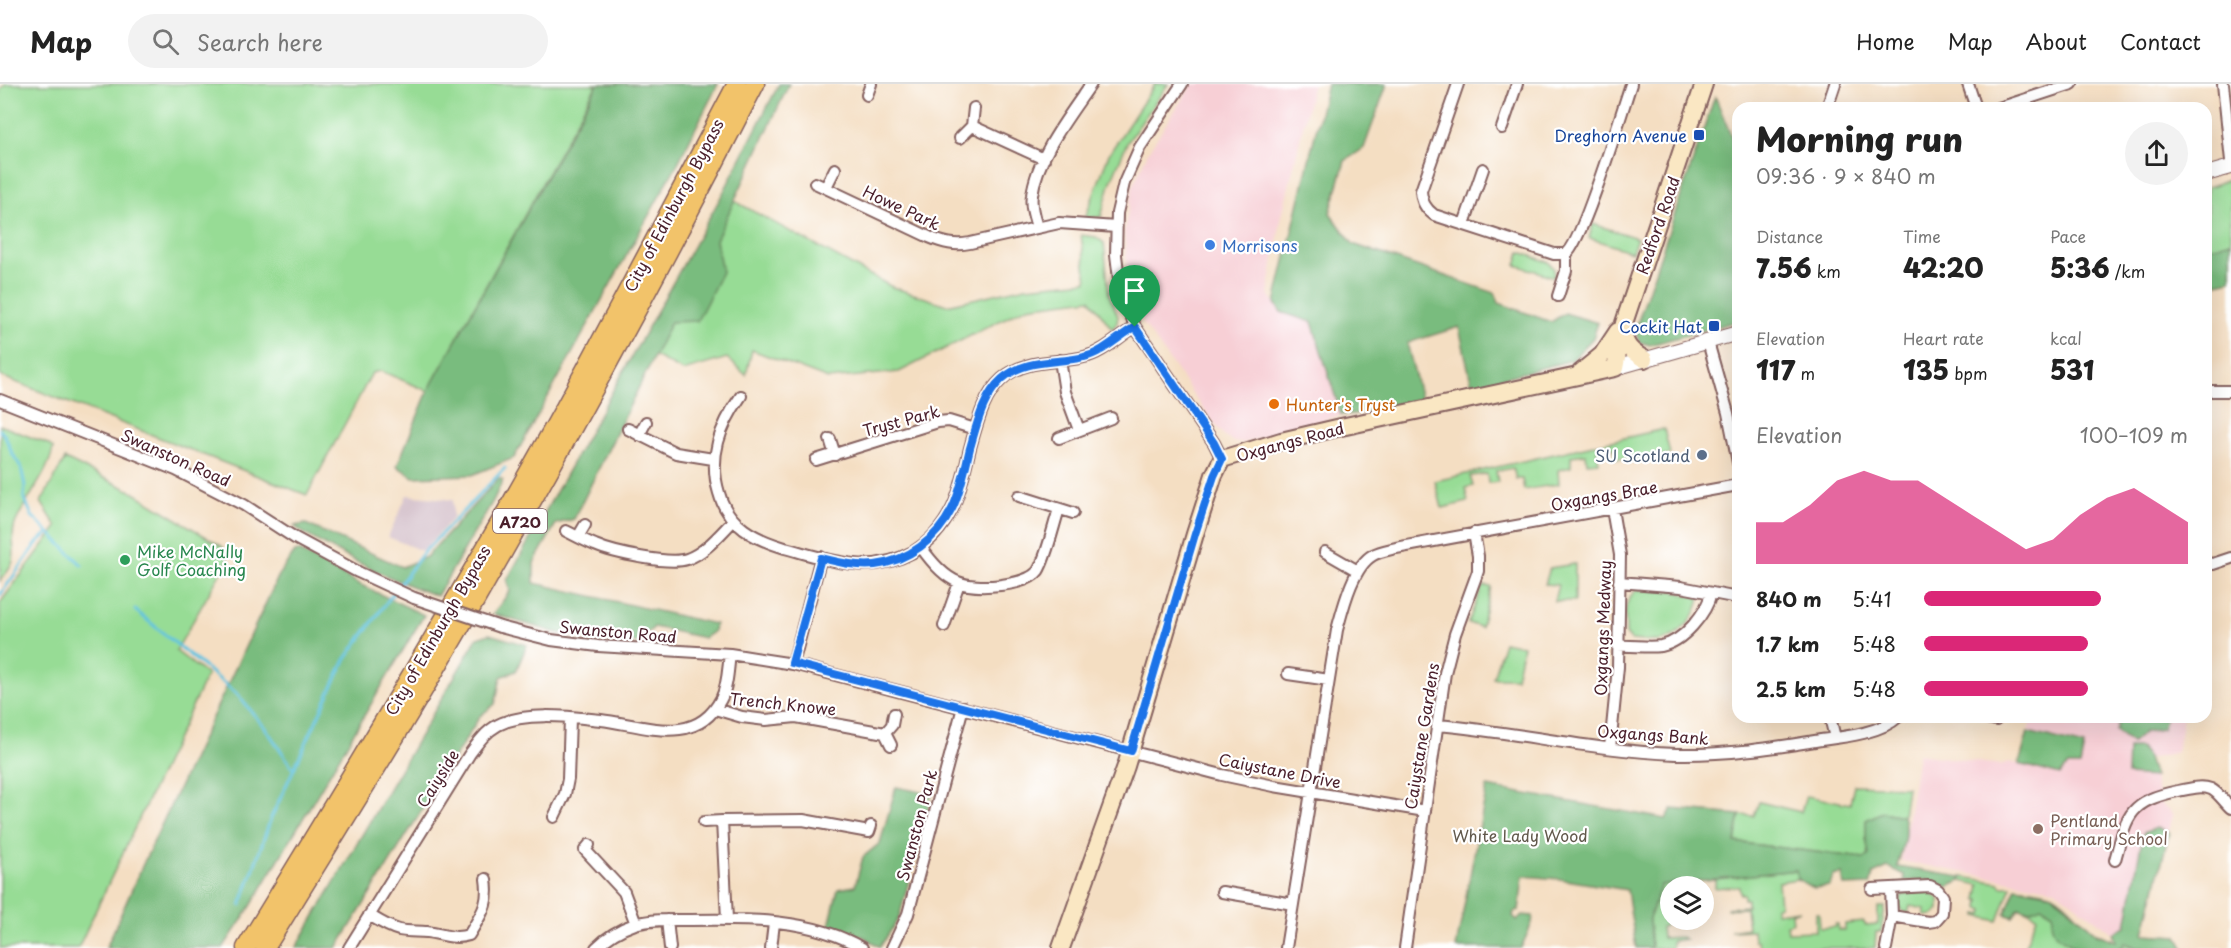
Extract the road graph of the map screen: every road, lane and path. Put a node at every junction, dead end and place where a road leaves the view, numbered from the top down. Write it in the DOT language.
graph roads {
  1 [pos="736,84"];
  2 [pos="755,84"];
  3 [pos="1091,84"];
  4 [pos="1182,84"];
  5 [pos="1458,84"];
  6 [pos="1517,84"];
  7 [pos="1631,84"];
  8 [pos="1704,84"];
  9 [pos="1835,84"];
  10 [pos="1968,84"];
  11 [pos="2072,84"];
  12 [pos="2223,84"];
  13 [pos="1829,102"];
  14 [pos="1974,102"];
  15 [pos="2017,102"];
  16 [pos="974,108"];
  17 [pos="972,126"];
  18 [pos="1502,128"];
  19 [pos="960,138"];
  20 [pos="1044,159"];
  21 [pos="2231,161"];
  22 [pos="2231,167"];
  23 [pos="835,169"];
  24 [pos="1483,169"];
  25 [pos="2212,172"];
  26 [pos="815,183"];
  27 [pos="826,188"];
  28 [pos="1464,224"];
  29 [pos="1037,227"];
  30 [pos="1116,227"];
  31 [pos="1566,254"];
  32 [pos="1558,296"];
  33 [pos="1624,323"];
  34 [pos="1135,327"];
  35 [pos="1732,335"];
  36 [pos="1708,342"];
  37 [pos="1644,359"];
  38 [pos="1060,360"];
  39 [pos="1615,368"];
  40 [pos="1575,377"];
  41 [pos="2212,391"];
  42 [pos="2231,391"];
  43 [pos="741,396"];
  44 [pos="0,400"];
  45 [pos="1111,418"];
  46 [pos="646,422"];
  47 [pos="628,429"];
  48 [pos="975,429"];
  49 [pos="1079,430"];
  50 [pos="1732,433"];
  51 [pos="639,435"];
  52 [pos="830,438"];
  53 [pos="1059,438"];
  54 [pos="835,454"];
  55 [pos="714,459"];
  56 [pos="1222,459"];
  57 [pos="816,460"];
  58 [pos="1732,486"];
  59 [pos="1019,496"];
  60 [pos="1059,509"];
  61 [pos="1612,509"];
  62 [pos="1073,513"];
  63 [pos="734,521"];
  64 [pos="585,525"];
  65 [pos="566,531"];
  66 [pos="1474,533"];
  67 [pos="578,537"];
  68 [pos="921,547"];
  69 [pos="1325,552"];
  70 [pos="821,558"];
  71 [pos="2231,558"];
  72 [pos="2212,564"];
  73 [pos="1358,571"];
  74 [pos="1619,582"];
  75 [pos="959,583"];
  76 [pos="1711,593"];
  77 [pos="1732,597"];
  78 [pos="944,626"];
  79 [pos="1618,646"];
  80 [pos="730,654"];
  81 [pos="792,663"];
  82 [pos="1288,674"];
  83 [pos="1329,680"];
  84 [pos="963,707"];
  85 [pos="715,709"];
  86 [pos="894,714"];
  87 [pos="570,718"];
  88 [pos="1831,723"];
  89 [pos="1889,723"];
  90 [pos="1437,726"];
  91 [pos="885,733"];
  92 [pos="1835,738"];
  93 [pos="891,745"];
  94 [pos="1610,748"];
  95 [pos="1131,751"];
  96 [pos="1310,792"];
  97 [pos="2231,808"];
  98 [pos="1425,811"];
  99 [pos="554,817"];
  100 [pos="722,821"];
  101 [pos="704,822"];
  102 [pos="871,826"];
  103 [pos="589,845"];
  104 [pos="2115,860"];
  105 [pos="486,879"];
  106 [pos="1872,889"];
  107 [pos="1891,889"];
  108 [pos="1222,892"];
  109 [pos="1293,904"];
  110 [pos="369,915"];
  111 [pos="1892,916"];
  112 [pos="667,920"];
  113 [pos="727,920"];
  114 [pos="774,923"];
  115 [pos="636,924"];
  116 [pos="246,948"];
  117 [pos="265,948"];
  118 [pos="349,948"];
  119 [pos="596,948"];
  120 [pos="670,948"];
  121 [pos="771,948"];
  122 [pos="862,948"];
  123 [pos="892,948"];
  124 [pos="1061,948"];
  125 [pos="1286,948"];
  126 [pos="1405,948"];
  127 [pos="1886,948"];
  1 -- 116 [label="highway, City of Edinburgh Bypass / A720"];
  2 -- 117 [label="highway, City of Edinburgh Bypass / A720"];
  3 -- 20 [label="street"];
  4 -- 30 [label="street"];
  5 -- 28 [label="street"];
  6 -- 18 [label="street"];
  7 -- 31 [label="street"];
  8 -- 33 [label="main road, Redford Road"];
  9 -- 13 [label="street"];
  10 -- 14 [label="street"];
  11 -- 15 [label="street"];
  12 -- 21 [label="street"];
  16 -- 17 [label="street"];
  17 -- 19 [label="street"];
  17 -- 20 [label="street"];
  20 -- 29 [label="street"];
  22 -- 25 [label="street"];
  23 -- 27 [label="street"];
  24 -- 28 [label="street"];
  26 -- 27 [label="street, Howe Park"];
  27 -- 29 [label="street, Howe Park"];
  28 -- 31 [label="street"];
  29 -- 30 [label="street, Howe Park"];
  30 -- 34 [label="street"];
  31 -- 32 [label="street"];
  33 -- 37 [label="main road"];
  33 -- 39 [label="main road, Redford Road"];
  33 -- 40 [label="main road"];
  34 -- 38 [label="street"];
  34 -- 56 [label="street"];
  35 -- 36 [label="street"];
  36 -- 37 [label="street"];
  36 -- 50 [label="street"];
  37 -- 39 [label="street"];
  38 -- 48 [label="street"];
  38 -- 49 [label="street"];
  39 -- 40 [label="main road, Oxgangs Road"];
  40 -- 56 [label="main road, Oxgangs Road"];
  41 -- 42 [label="street"];
  43 -- 55 [label="street"];
  44 -- 80 [label="street, Swanston Road, bridge"];
  45 -- 49 [label="street"];
  46 -- 51 [label="street"];
  47 -- 51 [label="street"];
  48 -- 54 [label="street, Tryst Park"];
  48 -- 68 [label="street"];
  49 -- 53 [label="street"];
  51 -- 55 [label="street"];
  52 -- 54 [label="street"];
  54 -- 57 [label="street, Tryst Park"];
  55 -- 63 [label="street"];
  56 -- 95 [label="main road, Oxgangs Road"];
  58 -- 61 [label="street, Oxgangs Brae"];
  59 -- 60 [label="street"];
  60 -- 62 [label="street"];
  60 -- 75 [label="street"];
  61 -- 66 [label="street, Oxgangs Brae"];
  61 -- 74 [label="street, Oxgangs Medway"];
  63 -- 67 [label="street"];
  63 -- 70 [label="street"];
  64 -- 67 [label="street"];
  65 -- 67 [label="street"];
  66 -- 73 [label="street, Oxgangs Brae"];
  66 -- 90 [label="street, Caiystane Gardens"];
  68 -- 70 [label="street"];
  68 -- 75 [label="street"];
  69 -- 73 [label="street"];
  70 -- 81 [label="street"];
  71 -- 72 [label="street"];
  73 -- 83 [label="street"];
  74 -- 76 [label="street"];
  74 -- 79 [label="street, Oxgangs Medway"];
  75 -- 78 [label="street"];
  76 -- 77 [label="street"];
  76 -- 79 [label="street"];
  79 -- 94 [label="street, Oxgangs Medway"];
  80 -- 81 [label="street, Swanston Road"];
  80 -- 85 [label="street"];
  81 -- 84 [label="street, Swanston Road"];
  82 -- 83 [label="street"];
  83 -- 96 [label="street"];
  84 -- 95 [label="street, Swanston Road"];
  84 -- 123 [label="street, Swanston Park"];
  85 -- 87 [label="street, Caiyside"];
  85 -- 91 [label="street, Trench Knowe"];
  86 -- 91 [label="street"];
  87 -- 99 [label="street"];
  87 -- 110 [label="street, Caiyside"];
  88 -- 92 [label="street"];
  89 -- 92 [label="street, Oxgangs Bank"];
  90 -- 94 [label="street, Oxgangs Bank"];
  90 -- 98 [label="street, Caiystane Gardens"];
  91 -- 93 [label="street"];
  92 -- 94 [label="street, Oxgangs Bank"];
  95 -- 96 [label="street, Caiystane Drive"];
  95 -- 124 [label="main road, Oxgangs Road"];
  96 -- 98 [label="street, Caiystane Drive"];
  96 -- 109 [label="street"];
  97 -- 104 [label="street"];
  98 -- 126 [label="street, Caiystane Gardens"];
  100 -- 101 [label="street"];
  100 -- 102 [label="street"];
  100 -- 113 [label="street"];
  103 -- 115 [label="street"];
  105 -- 110 [label="street"];
  106 -- 107 [label="street"];
  107 -- 111 [label="street"];
  107 -- 111 [label="street"];
  108 -- 109 [label="street"];
  109 -- 125 [label="street"];
  110 -- 118 [label="street, Caiyside"];
  111 -- 127 [label="street"];
  112 -- 113 [label="street"];
  112 -- 115 [label="street"];
  112 -- 120 [label="street"];
  113 -- 114 [label="street"];
  114 -- 121 [label="street"];
  114 -- 122 [label="street"];
  115 -- 119 [label="street"];
}
